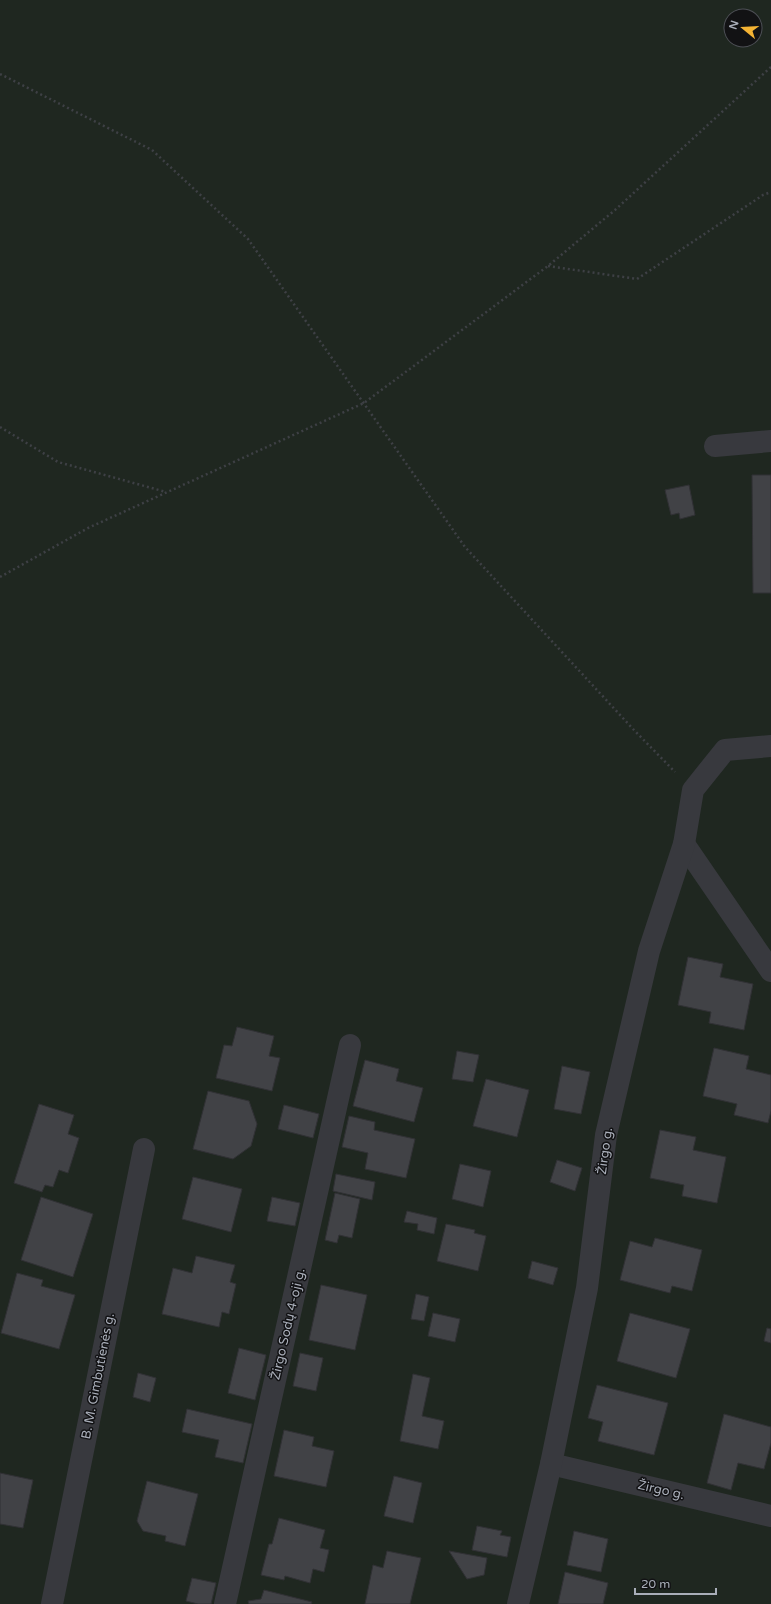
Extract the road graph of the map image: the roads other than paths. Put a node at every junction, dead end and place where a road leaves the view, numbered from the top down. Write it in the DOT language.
graph roads {
  1 [pos="771,441"];
  2 [pos="715,446"];
  3 [pos="771,746"];
  4 [pos="684,844"];
  5 [pos="771,971"];
  6 [pos="350,1044"];
  7 [pos="144,1149"];
  8 [pos="551,1464"];
  9 [pos="771,1516"];
  10 [pos="52,1604"];
  11 [pos="225,1604"];
  12 [pos="518,1604"];
  1 -- 2 [label="street"];
  3 -- 4 [label="street, Žirgo g."];
  4 -- 5 [label="street"];
  4 -- 8 [label="street, Žirgo g."];
  6 -- 11 [label="street, Žirgo Sodų 4-oji g."];
  7 -- 10 [label="street, B. M. Gimbutienės g."];
  8 -- 9 [label="street, Žirgo g."];
  8 -- 12 [label="street, Žirgo g."];
}
